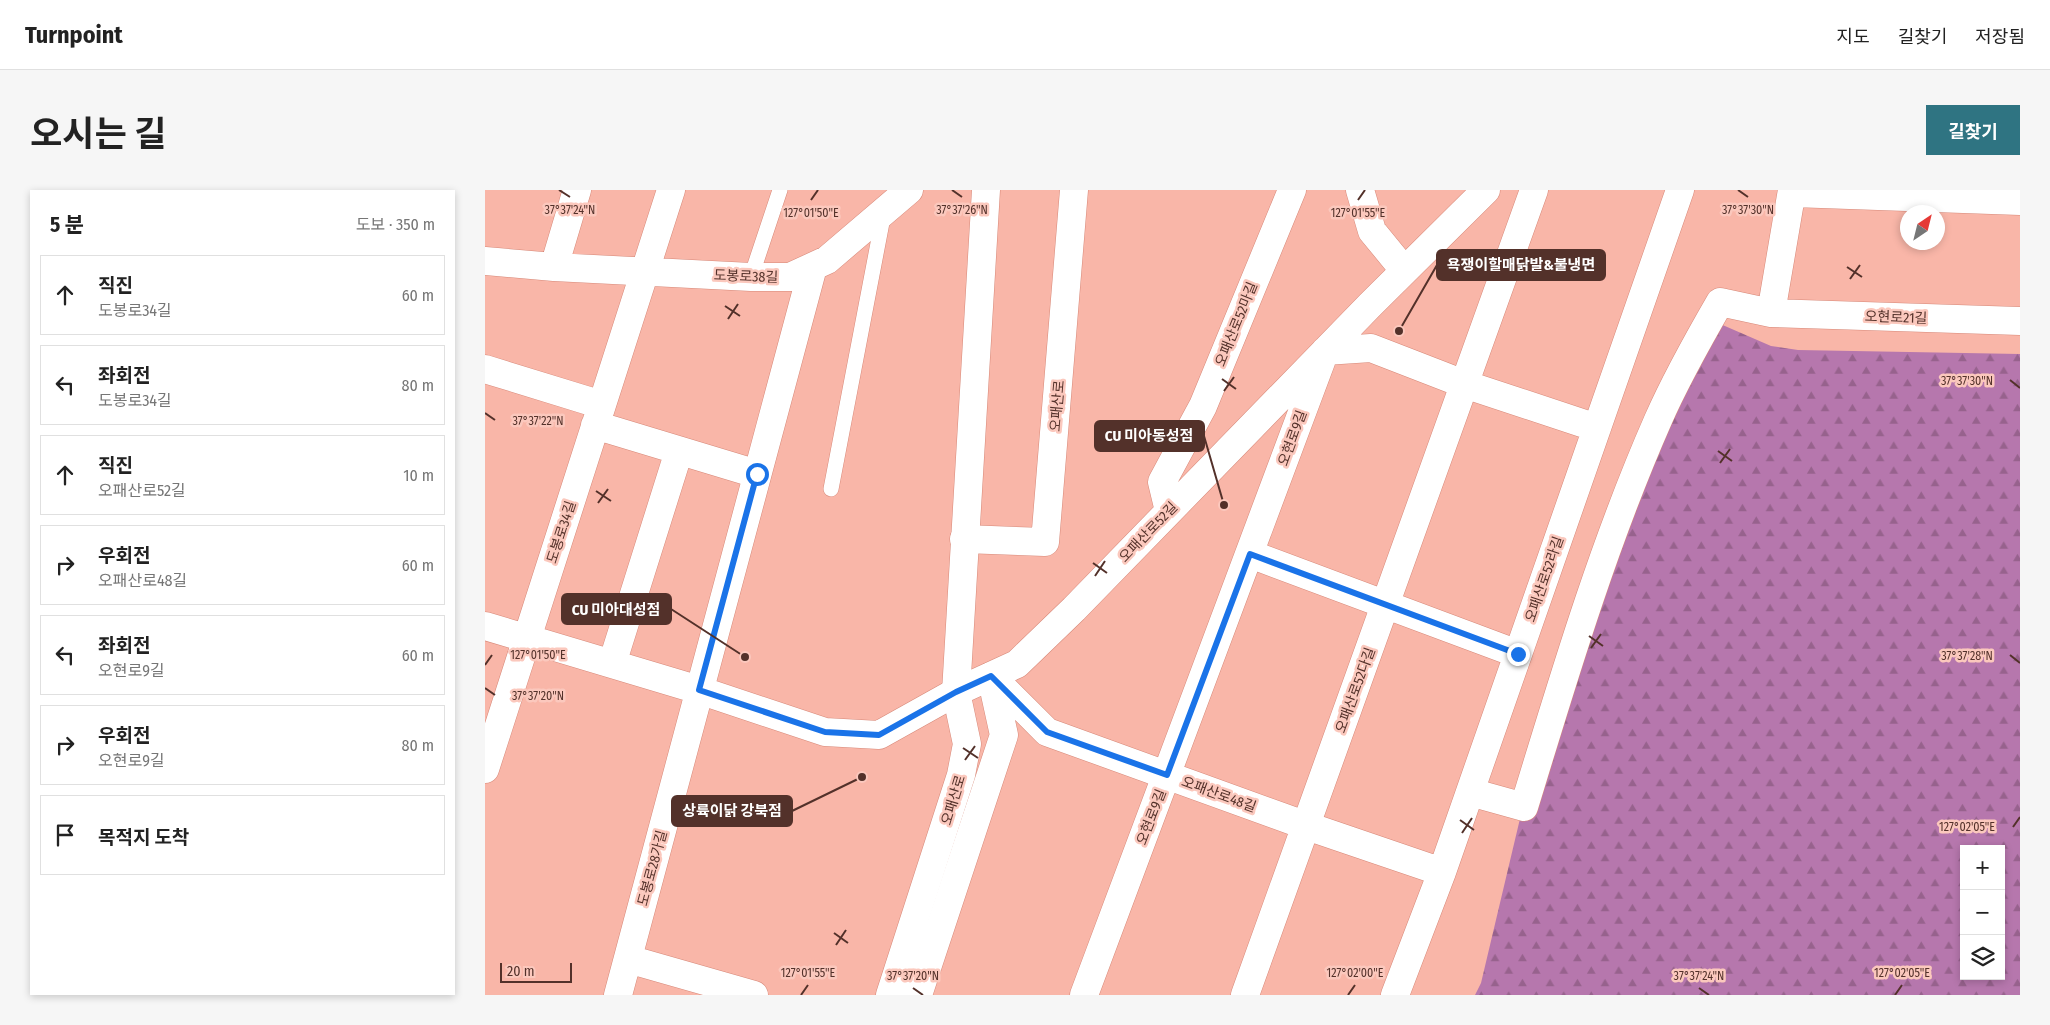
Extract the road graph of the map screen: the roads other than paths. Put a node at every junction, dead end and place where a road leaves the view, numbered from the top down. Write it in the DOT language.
graph roads {
  1 [pos="577,190"];
  2 [pos="671,190"];
  3 [pos="780,190"];
  4 [pos="909,190"];
  5 [pos="986,190"];
  6 [pos="1074,190"];
  7 [pos="1292,190"];
  8 [pos="1360,190"];
  9 [pos="1486,190"];
  10 [pos="1534,190"];
  11 [pos="1680,190"];
  12 [pos="1792,191"];
  13 [pos="2020,201"];
  14 [pos="884,211"];
  15 [pos="485,261"];
  16 [pos="554,267"];
  17 [pos="813,267"];
  18 [pos="1404,270"];
  19 [pos="645,271"];
  20 [pos="751,277"];
  21 [pos="1771,313"];
  22 [pos="2020,322"];
  23 [pos="1325,351"];
  24 [pos="485,369"];
  25 [pos="1464,384"];
  26 [pos="598,415"];
  27 [pos="1597,428"];
  28 [pos="679,451"];
  29 [pos="757,474"];
  30 [pos="831,489"];
  31 [pos="1169,511"];
  32 [pos="964,539"];
  33 [pos="1250,554"];
  34 [pos="1385,606"];
  35 [pos="485,626"];
  36 [pos="527,639"];
  37 [pos="1518,654"];
  38 [pos="612,664"];
  39 [pos="991,676"];
  40 [pos="699,690"];
  41 [pos="956,692"];
  42 [pos="485,769"];
  43 [pos="1167,775"];
  44 [pos="1470,792"];
  45 [pos="1307,826"];
  46 [pos="1442,872"];
  47 [pos="628,960"];
  48 [pos="618,995"];
  49 [pos="754,995"];
  50 [pos="890,995"];
  51 [pos="918,995"];
  52 [pos="1084,995"];
  53 [pos="1245,995"];
  54 [pos="1395,995"];
  1 -- 16 [label="street"];
  2 -- 19 [label="street"];
  3 -- 20 [label="lane"];
  4 -- 14 [label="street, 도봉로38길"];
  5 -- 32 [label="street, 오패산로"];
  6 -- 32 [label="street, 오패산로"];
  7 -- 31 [label="street, 오패산로52마길"];
  8 -- 18 [label="street"];
  9 -- 18 [label="street, 오패산로52길"];
  10 -- 25 [label="street, 오패산로52다길"];
  11 -- 27 [label="street, 오패산로52라길"];
  12 -- 13 [label="street"];
  12 -- 21 [label="street"];
  14 -- 17 [label="street, 도봉로38길"];
  14 -- 30 [label="lane"];
  15 -- 16 [label="street, 도봉로38길"];
  16 -- 19 [label="street, 도봉로38길"];
  17 -- 20 [label="street, 도봉로38길"];
  17 -- 29 [label="street"];
  18 -- 23 [label="street, 오패산로52길"];
  19 -- 20 [label="street, 도봉로38길"];
  19 -- 26 [label="street, 도봉로34길"];
  21 -- 22 [label="street, 오현로21길"];
  21 -- 44 [label="street, 오현로21길"];
  23 -- 25 [label="street"];
  23 -- 31 [label="street, 오패산로52길"];
  23 -- 33 [label="street, 오현로9길"];
  24 -- 26 [label="street"];
  25 -- 27 [label="street"];
  25 -- 34 [label="street, 오패산로52다길"];
  26 -- 28 [label="street"];
  26 -- 36 [label="street, 도봉로34길"];
  27 -- 37 [label="street, 오패산로52라길"];
  28 -- 29 [label="street"];
  28 -- 38 [label="street"];
  29 -- 40 [label="street"];
  31 -- 39 [label="street, 오패산로52길"];
  32 -- 41 [label="street, 오패산로"];
  33 -- 34 [label="street"];
  33 -- 43 [label="street, 오현로9길"];
  34 -- 37 [label="street"];
  34 -- 45 [label="street, 오패산로52다길"];
  35 -- 36 [label="street"];
  36 -- 38 [label="street"];
  36 -- 42 [label="street, 도봉로34길"];
  37 -- 44 [label="street, 오패산로52라길"];
  38 -- 40 [label="street"];
  39 -- 41 [label="street, 오패산로52길"];
  39 -- 43 [label="street, 오패산로48길"];
  39 -- 51 [label="street"];
  40 -- 41 [label="street"];
  40 -- 47 [label="street, 도봉로28가길"];
  41 -- 50 [label="street, 오패산로"];
  43 -- 45 [label="street, 오패산로48길"];
  43 -- 52 [label="street, 오현로9길"];
  44 -- 46 [label="street, 오패산로52라길"];
  45 -- 46 [label="street, 오패산로48길"];
  45 -- 53 [label="street, 오패산로52다길"];
  46 -- 54 [label="street, 오패산로52라길"];
  47 -- 48 [label="street, 도봉로28가길"];
  47 -- 49 [label="street"];
}
